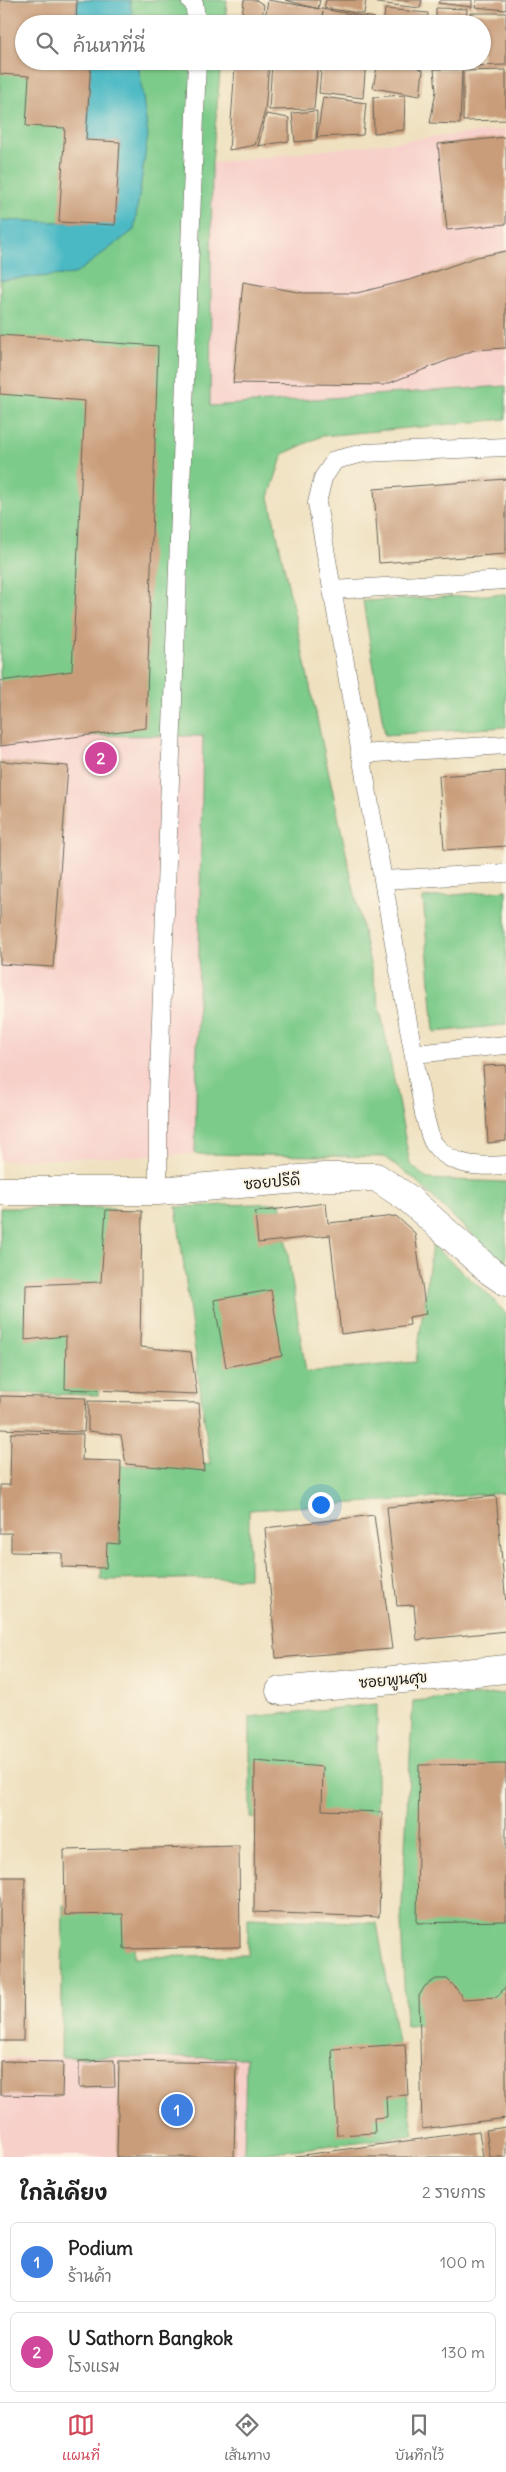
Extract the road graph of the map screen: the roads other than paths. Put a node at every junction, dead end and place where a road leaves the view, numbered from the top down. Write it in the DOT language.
graph roads {
  1 [pos="190,0"];
  2 [pos="196,15"];
  3 [pos="197,70"];
  4 [pos="506,447"];
  5 [pos="506,580"];
  6 [pos="332,590"];
  7 [pos="506,745"];
  8 [pos="360,754"];
  9 [pos="506,873"];
  10 [pos="384,880"];
  11 [pos="506,1045"];
  12 [pos="414,1054"];
  13 [pos="506,1165"];
  14 [pos="0,1191"];
  15 [pos="158,1191"];
  16 [pos="506,1282"];
  17 [pos="506,1669"];
  18 [pos="280,1691"];
  1 -- 2 [label="lane"];
  3 -- 15 [label="lane"];
  4 -- 6 [label="lane"];
  5 -- 6 [label="lane"];
  6 -- 8 [label="lane"];
  7 -- 8 [label="lane"];
  8 -- 10 [label="lane"];
  9 -- 10 [label="lane"];
  10 -- 12 [label="lane"];
  11 -- 12 [label="lane"];
  12 -- 13 [label="lane"];
  14 -- 15 [label="street, ซอยปรีดี"];
  15 -- 16 [label="street, ซอยปรีดี"];
  17 -- 18 [label="street, ซอยพูนศุข"];
}
